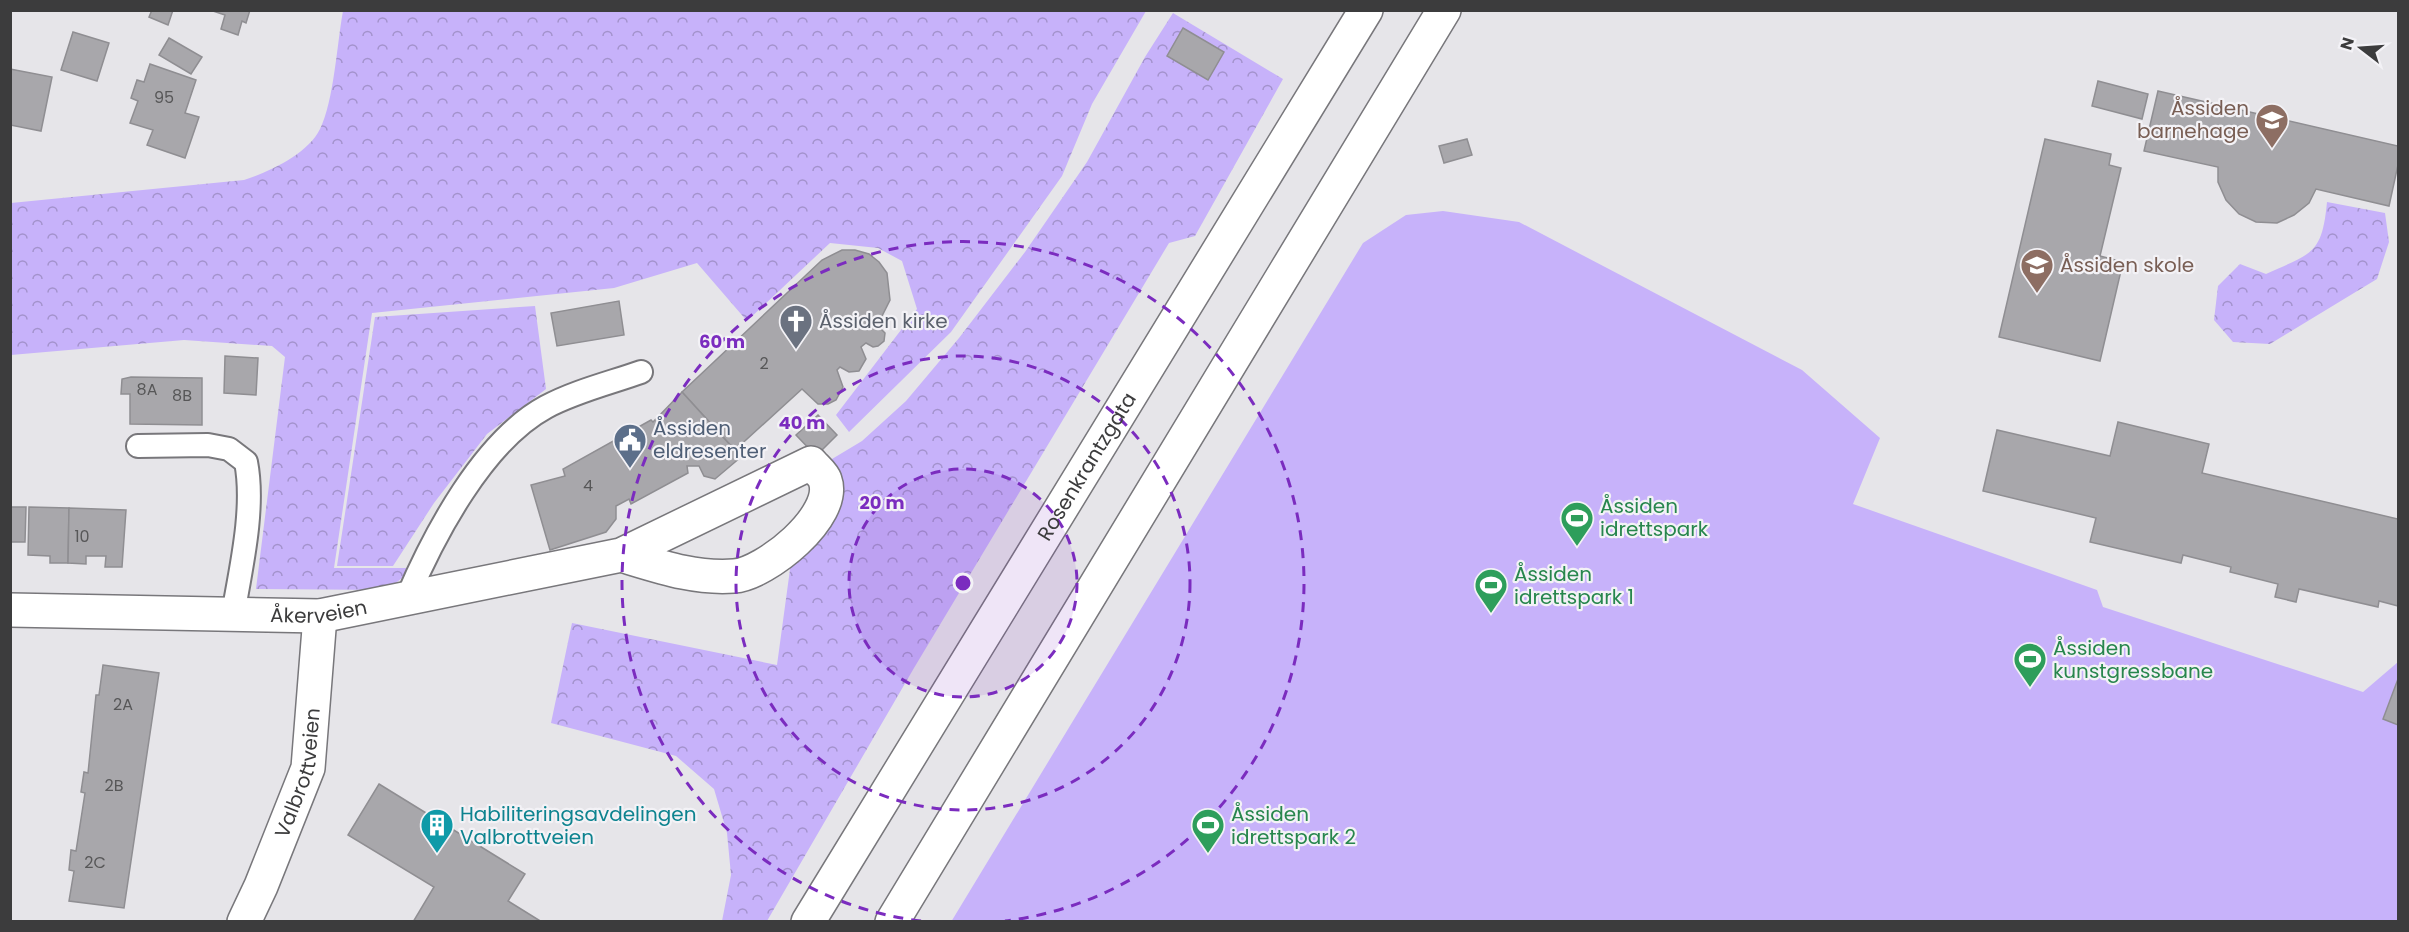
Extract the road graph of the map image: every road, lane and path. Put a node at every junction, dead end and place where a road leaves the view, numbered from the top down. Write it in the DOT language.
graph roads {
  1 [pos="1366,10"];
  2 [pos="1444,10"];
  3 [pos="641,372"];
  4 [pos="138,446"];
  5 [pos="621,555"];
  6 [pos="407,598"];
  7 [pos="10,610"];
  8 [pos="233,614"];
  9 [pos="320,616"];
  10 [pos="244,921"];
  11 [pos="808,921"];
  12 [pos="892,921"];
  1 -- 11 [label="main road, Rosenkrantzgata"];
  2 -- 12 [label="main road"];
  3 -- 6 [label="lane"];
  4 -- 8 [label="lane"];
  5 -- 5 [label="main road, Åkerveien"];
  5 -- 6 [label="main road, Åkerveien"];
  6 -- 9 [label="main road, Åkerveien"];
  7 -- 8 [label="main road, Åkerveien"];
  8 -- 9 [label="main road, Åkerveien"];
  9 -- 10 [label="main road, Valbrottveien"];
}
